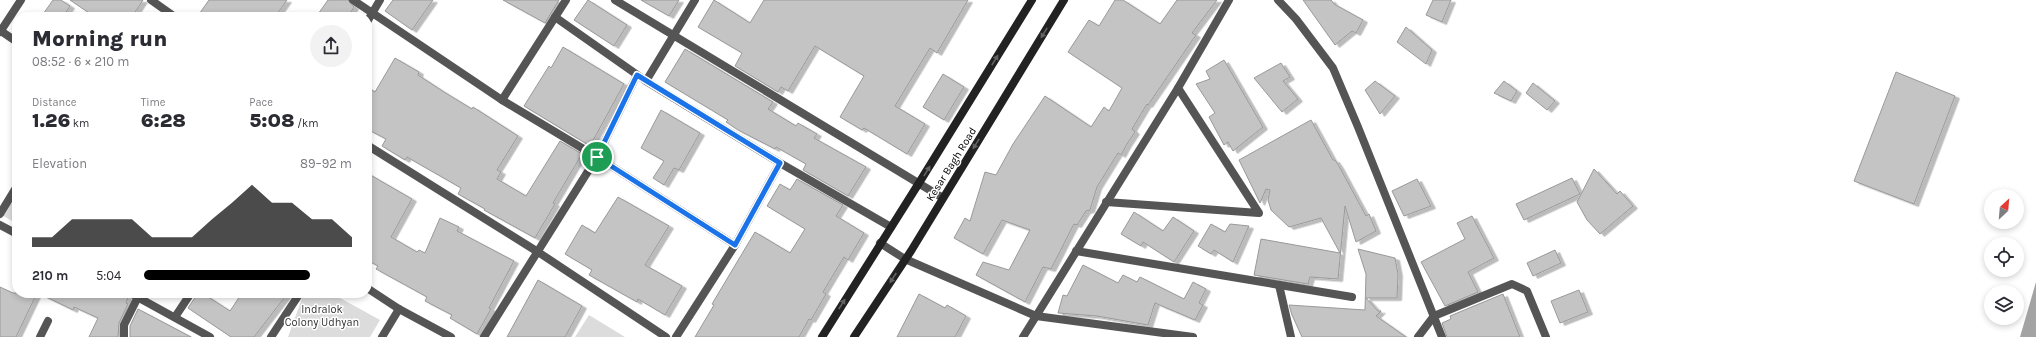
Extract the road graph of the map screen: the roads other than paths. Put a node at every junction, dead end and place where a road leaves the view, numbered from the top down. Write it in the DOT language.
graph roads {
  1 [pos="20,0"];
  2 [pos="151,0"];
  3 [pos="353,0"];
  4 [pos="380,0"];
  5 [pos="566,0"];
  6 [pos="615,0"];
  7 [pos="695,0"];
  8 [pos="1032,0"];
  9 [pos="1064,0"];
  10 [pos="1229,0"];
  11 [pos="1278,0"];
  12 [pos="12,12"];
  13 [pos="12,12"];
  14 [pos="168,12"];
  15 [pos="369,12"];
  16 [pos="372,14"];
  17 [pos="555,17"];
  18 [pos="0,31"];
  19 [pos="673,36"];
  20 [pos="12,39"];
  21 [pos="637,75"];
  22 [pos="646,81"];
  23 [pos="1178,88"];
  24 [pos="502,100"];
  25 [pos="372,148"];
  26 [pos="597,157"];
  27 [pos="780,163"];
  28 [pos="919,183"];
  29 [pos="12,194"];
  30 [pos="942,198"];
  31 [pos="1106,202"];
  32 [pos="0,214"];
  33 [pos="0,225"];
  34 [pos="891,226"];
  35 [pos="12,231"];
  36 [pos="880,243"];
  37 [pos="735,245"];
  38 [pos="1076,251"];
  39 [pos="538,252"];
  40 [pos="905,259"];
  41 [pos="1278,285"];
  42 [pos="372,291"];
  43 [pos="1352,297"];
  44 [pos="138,298"];
  45 [pos="140,298"];
  46 [pos="188,298"];
  47 [pos="297,298"];
  48 [pos="399,309"];
  49 [pos="1036,316"];
  50 [pos="1434,316"];
  51 [pos="175,317"];
  52 [pos="48,321"];
  53 [pos="40,337"];
  54 [pos="124,337"];
  55 [pos="210,337"];
  56 [pos="271,337"];
  57 [pos="382,337"];
  58 [pos="452,337"];
  59 [pos="484,337"];
  60 [pos="666,337"];
  61 [pos="676,337"];
  62 [pos="822,337"];
  63 [pos="854,337"];
  64 [pos="1023,337"];
  65 [pos="1193,337"];
  66 [pos="1291,337"];
  67 [pos="1418,337"];
  68 [pos="1442,337"];
  69 [pos="1546,337"];
  1 -- 13 [label="street"];
  2 -- 14 [label="street"];
  3 -- 15 [label="street"];
  4 -- 16 [label="street"];
  5 -- 17 [label="street"];
  6 -- 19 [label="street"];
  7 -- 19 [label="street"];
  28 -- 8 [label="main road, Kesar Bagh Road, one-way"];
  9 -- 30 [label="main road, Kesar Bagh Road, one-way"];
  10 -- 23 [label="street"];
  11 -- 50 [label="street"];
  12 -- 18 [label="street"];
  16 -- 24 [label="street"];
  17 -- 21 [label="street"];
  17 -- 24 [label="street"];
  18 -- 20 [label="street"];
  19 -- 22 [label="street"];
  19 -- 28 [label="street"];
  21 -- 22 [label="street"];
  21 -- 26 [label="street"];
  22 -- 27 [label="street"];
  23 -- 31 [label="street"];
  23 -- 31 [label="street"];
  24 -- 26 [label="street"];
  25 -- 39 [label="street"];
  26 -- 37 [label="street"];
  26 -- 39 [label="street"];
  27 -- 34 [label="street"];
  27 -- 37 [label="street"];
  28 -- 30 [label="street"];
  28 -- 34 [label="main road, Kesar Bagh Road"];
  29 -- 32 [label="street"];
  30 -- 40 [label="main road, Kesar Bagh Road"];
  31 -- 38 [label="street"];
  33 -- 35 [label="street"];
  34 -- 36 [label="main road, Kesar Bagh Road"];
  36 -- 40 [label="street"];
  62 -- 36 [label="main road, Kesar Bagh Road, one-way"];
  37 -- 61 [label="street"];
  38 -- 41 [label="street"];
  38 -- 49 [label="street"];
  39 -- 59 [label="street"];
  39 -- 60 [label="street"];
  40 -- 49 [label="street"];
  40 -- 63 [label="main road, Kesar Bagh Road, one-way"];
  41 -- 43 [label="street"];
  41 -- 66 [label="street"];
  42 -- 48 [label="street"];
  44 -- 54 [label="street"];
  45 -- 51 [label="street"];
  46 -- 51 [label="street"];
  47 -- 56 [label="street"];
  48 -- 57 [label="street"];
  48 -- 58 [label="street"];
  49 -- 64 [label="street"];
  49 -- 65 [label="street"];
  50 -- 67 [label="street"];
  50 -- 68 [label="street"];
  50 -- 69 [label="street"];
  51 -- 55 [label="street"];
  52 -- 53 [label="street"];
}
